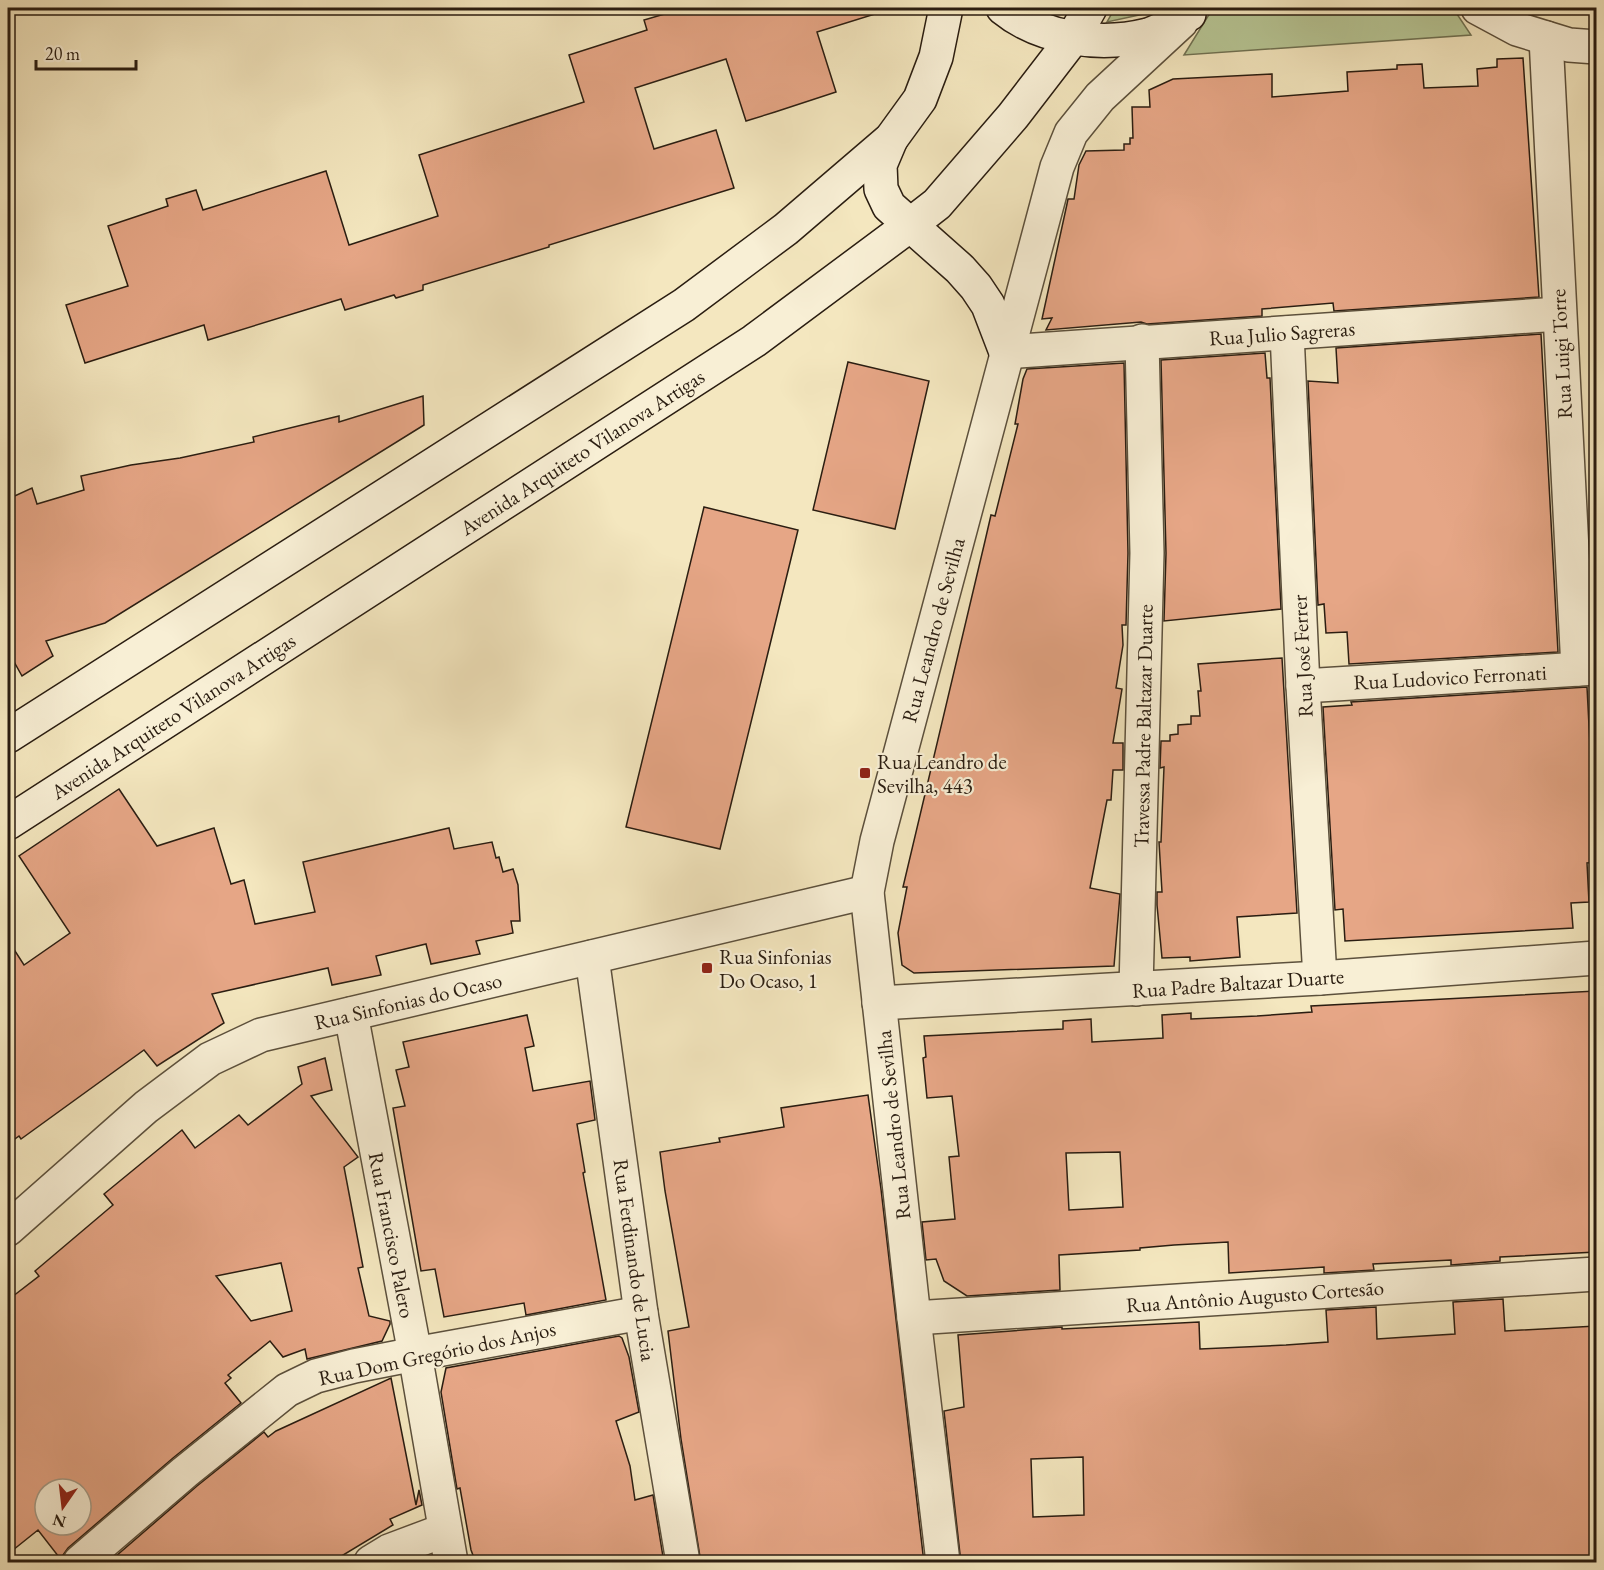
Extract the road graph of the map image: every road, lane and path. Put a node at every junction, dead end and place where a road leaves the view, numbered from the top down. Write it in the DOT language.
graph roads {
  1 [pos="946,8"];
  2 [pos="1003,8"];
  3 [pos="1090,8"];
  4 [pos="1478,8"];
  5 [pos="1192,11"];
  6 [pos="1073,38"];
  7 [pos="1546,38"];
  8 [pos="1596,47"];
  9 [pos="891,138"];
  10 [pos="910,225"];
  11 [pos="1559,314"];
  12 [pos="1287,333"];
  13 [pos="1142,341"];
  14 [pos="1006,352"];
  15 [pos="1587,669"];
  16 [pos="1303,686"];
  17 [pos="8,736"];
  18 [pos="8,823"];
  19 [pos="867,892"];
  20 [pos="592,957"];
  21 [pos="1596,958"];
  22 [pos="1320,978"];
  23 [pos="1136,989"];
  24 [pos="879,1003"];
  25 [pos="351,1014"];
  26 [pos="8,1229"];
  27 [pos="1596,1274"];
  28 [pos="641,1313"];
  29 [pos="914,1318"];
  30 [pos="415,1354"];
  31 [pos="445,1530"];
  32 [pos="80,1563"];
  33 [pos="371,1563"];
  34 [pos="451,1563"];
  35 [pos="683,1563"];
  36 [pos="943,1563"];
  1 -- 9 [label="street"];
  2 -- 6 [label="street"];
  3 -- 6 [label="street, Avenida Arquiteto Vilanova Artigas"];
  4 -- 7 [label="street"];
  5 -- 6 [label="street"];
  5 -- 14 [label="street, Rua Leandro de Sevilha"];
  6 -- 10 [label="street, Avenida Arquiteto Vilanova Artigas"];
  7 -- 8 [label="street"];
  7 -- 11 [label="street, Rua Luigi Torre"];
  9 -- 10 [label="street"];
  9 -- 17 [label="street"];
  10 -- 14 [label="street"];
  10 -- 18 [label="street, Avenida Arquiteto Vilanova Artigas"];
  11 -- 12 [label="street, Rua Julio Sagreras"];
  11 -- 15 [label="street, Rua Luigi Torre"];
  12 -- 13 [label="street, Rua Julio Sagreras"];
  12 -- 16 [label="street, Rua José Ferrer"];
  13 -- 14 [label="street, Rua Julio Sagreras"];
  13 -- 23 [label="street, Travessa Padre Baltazar Duarte"];
  14 -- 19 [label="street, Rua Leandro de Sevilha"];
  15 -- 16 [label="street, Rua Ludovico Ferronati"];
  16 -- 22 [label="street, Rua José Ferrer"];
  19 -- 20 [label="street, Rua Sinfonias do Ocaso"];
  19 -- 24 [label="street, Rua Leandro de Sevilha"];
  20 -- 25 [label="street, Rua Sinfonias do Ocaso"];
  20 -- 28 [label="street, Rua Ferdinando de Lucia"];
  21 -- 22 [label="street, Rua Padre Baltazar Duarte"];
  22 -- 23 [label="street, Rua Padre Baltazar Duarte"];
  23 -- 24 [label="street, Rua Padre Baltazar Duarte"];
  24 -- 29 [label="street, Rua Leandro de Sevilha"];
  25 -- 26 [label="street, Rua Sinfonias do Ocaso"];
  25 -- 30 [label="street, Rua Francisco Palero"];
  27 -- 29 [label="street, Rua Antônio Augusto Cortesão"];
  28 -- 30 [label="street, Rua Dom Gregório dos Anjos"];
  28 -- 35 [label="street, Rua Ferdinando de Lucia"];
  29 -- 36 [label="street, Rua Leandro de Sevilha"];
  30 -- 31 [label="street, Rua Francisco Palero"];
  30 -- 32 [label="street, Rua Dom Gregório dos Anjos"];
  31 -- 33 [label="street"];
  31 -- 34 [label="street, Rua Francisco Palero"];
}
